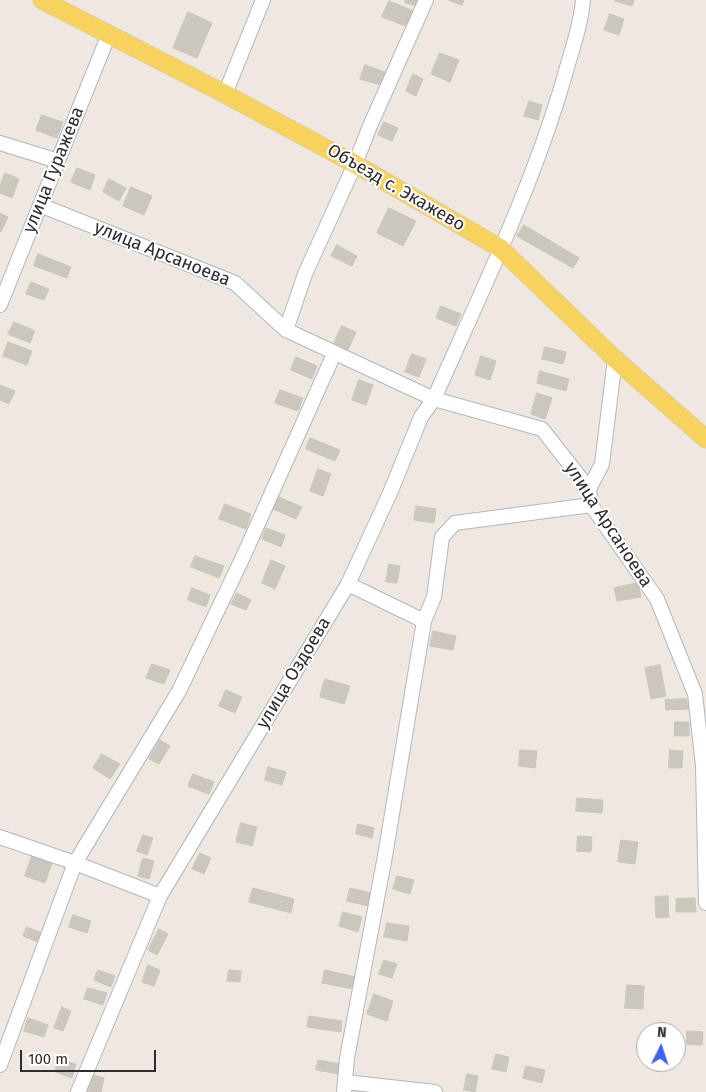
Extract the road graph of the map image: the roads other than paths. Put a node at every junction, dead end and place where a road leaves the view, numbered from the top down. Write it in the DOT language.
graph roads {
  1 [pos="42,0"];
  2 [pos="263,0"];
  3 [pos="426,0"];
  4 [pos="583,0"];
  5 [pos="109,34"];
  6 [pos="225,94"];
  7 [pos="0,143"];
  8 [pos="58,161"];
  9 [pos="355,164"];
  10 [pos="40,205"];
  11 [pos="500,248"];
  12 [pos="0,306"];
  13 [pos="286,330"];
  14 [pos="334,354"];
  15 [pos="615,359"];
  16 [pos="434,399"];
  17 [pos="706,439"];
  18 [pos="589,489"];
  19 [pos="592,505"];
  20 [pos="348,584"];
  21 [pos="424,621"];
  22 [pos="0,837"];
  23 [pos="75,863"];
  24 [pos="160,896"];
  25 [pos="706,902"];
  26 [pos="0,1065"];
  27 [pos="345,1087"];
  28 [pos="78,1092"];
  29 [pos="435,1092"];
  1 -- 5 [label="main road, Объезд с. Экажево"];
  2 -- 6 [label="street"];
  3 -- 9 [label="street"];
  4 -- 11 [label="street, улица Оздоева"];
  5 -- 6 [label="main road, Объезд с. Экажево"];
  5 -- 8 [label="street, улица Гуражева"];
  6 -- 9 [label="main road, Объезд с. Экажево"];
  7 -- 8 [label="street"];
  8 -- 10 [label="street, улица Гуражева"];
  9 -- 11 [label="main road, Объезд с. Экажево"];
  9 -- 13 [label="street"];
  10 -- 12 [label="street, улица Гуражева"];
  10 -- 13 [label="street, улица Арсаноева"];
  11 -- 15 [label="main road, Объезд с. Экажево"];
  11 -- 16 [label="street, улица Оздоева"];
  13 -- 14 [label="street, улица Арсаноева"];
  14 -- 16 [label="street, улица Арсаноева"];
  14 -- 23 [label="street"];
  15 -- 17 [label="main road, Объезд с. Экажево"];
  15 -- 18 [label="street"];
  16 -- 18 [label="street, улица Арсаноева"];
  16 -- 20 [label="street, улица Оздоева"];
  18 -- 19 [label="street, улица Арсаноева"];
  19 -- 21 [label="street"];
  19 -- 25 [label="street, улица Арсаноева"];
  20 -- 21 [label="street"];
  20 -- 24 [label="street, улица Оздоева"];
  21 -- 27 [label="street"];
  22 -- 23 [label="street"];
  23 -- 24 [label="street"];
  23 -- 26 [label="street"];
  24 -- 28 [label="street, улица Оздоева"];
  27 -- 29 [label="street"];
}
